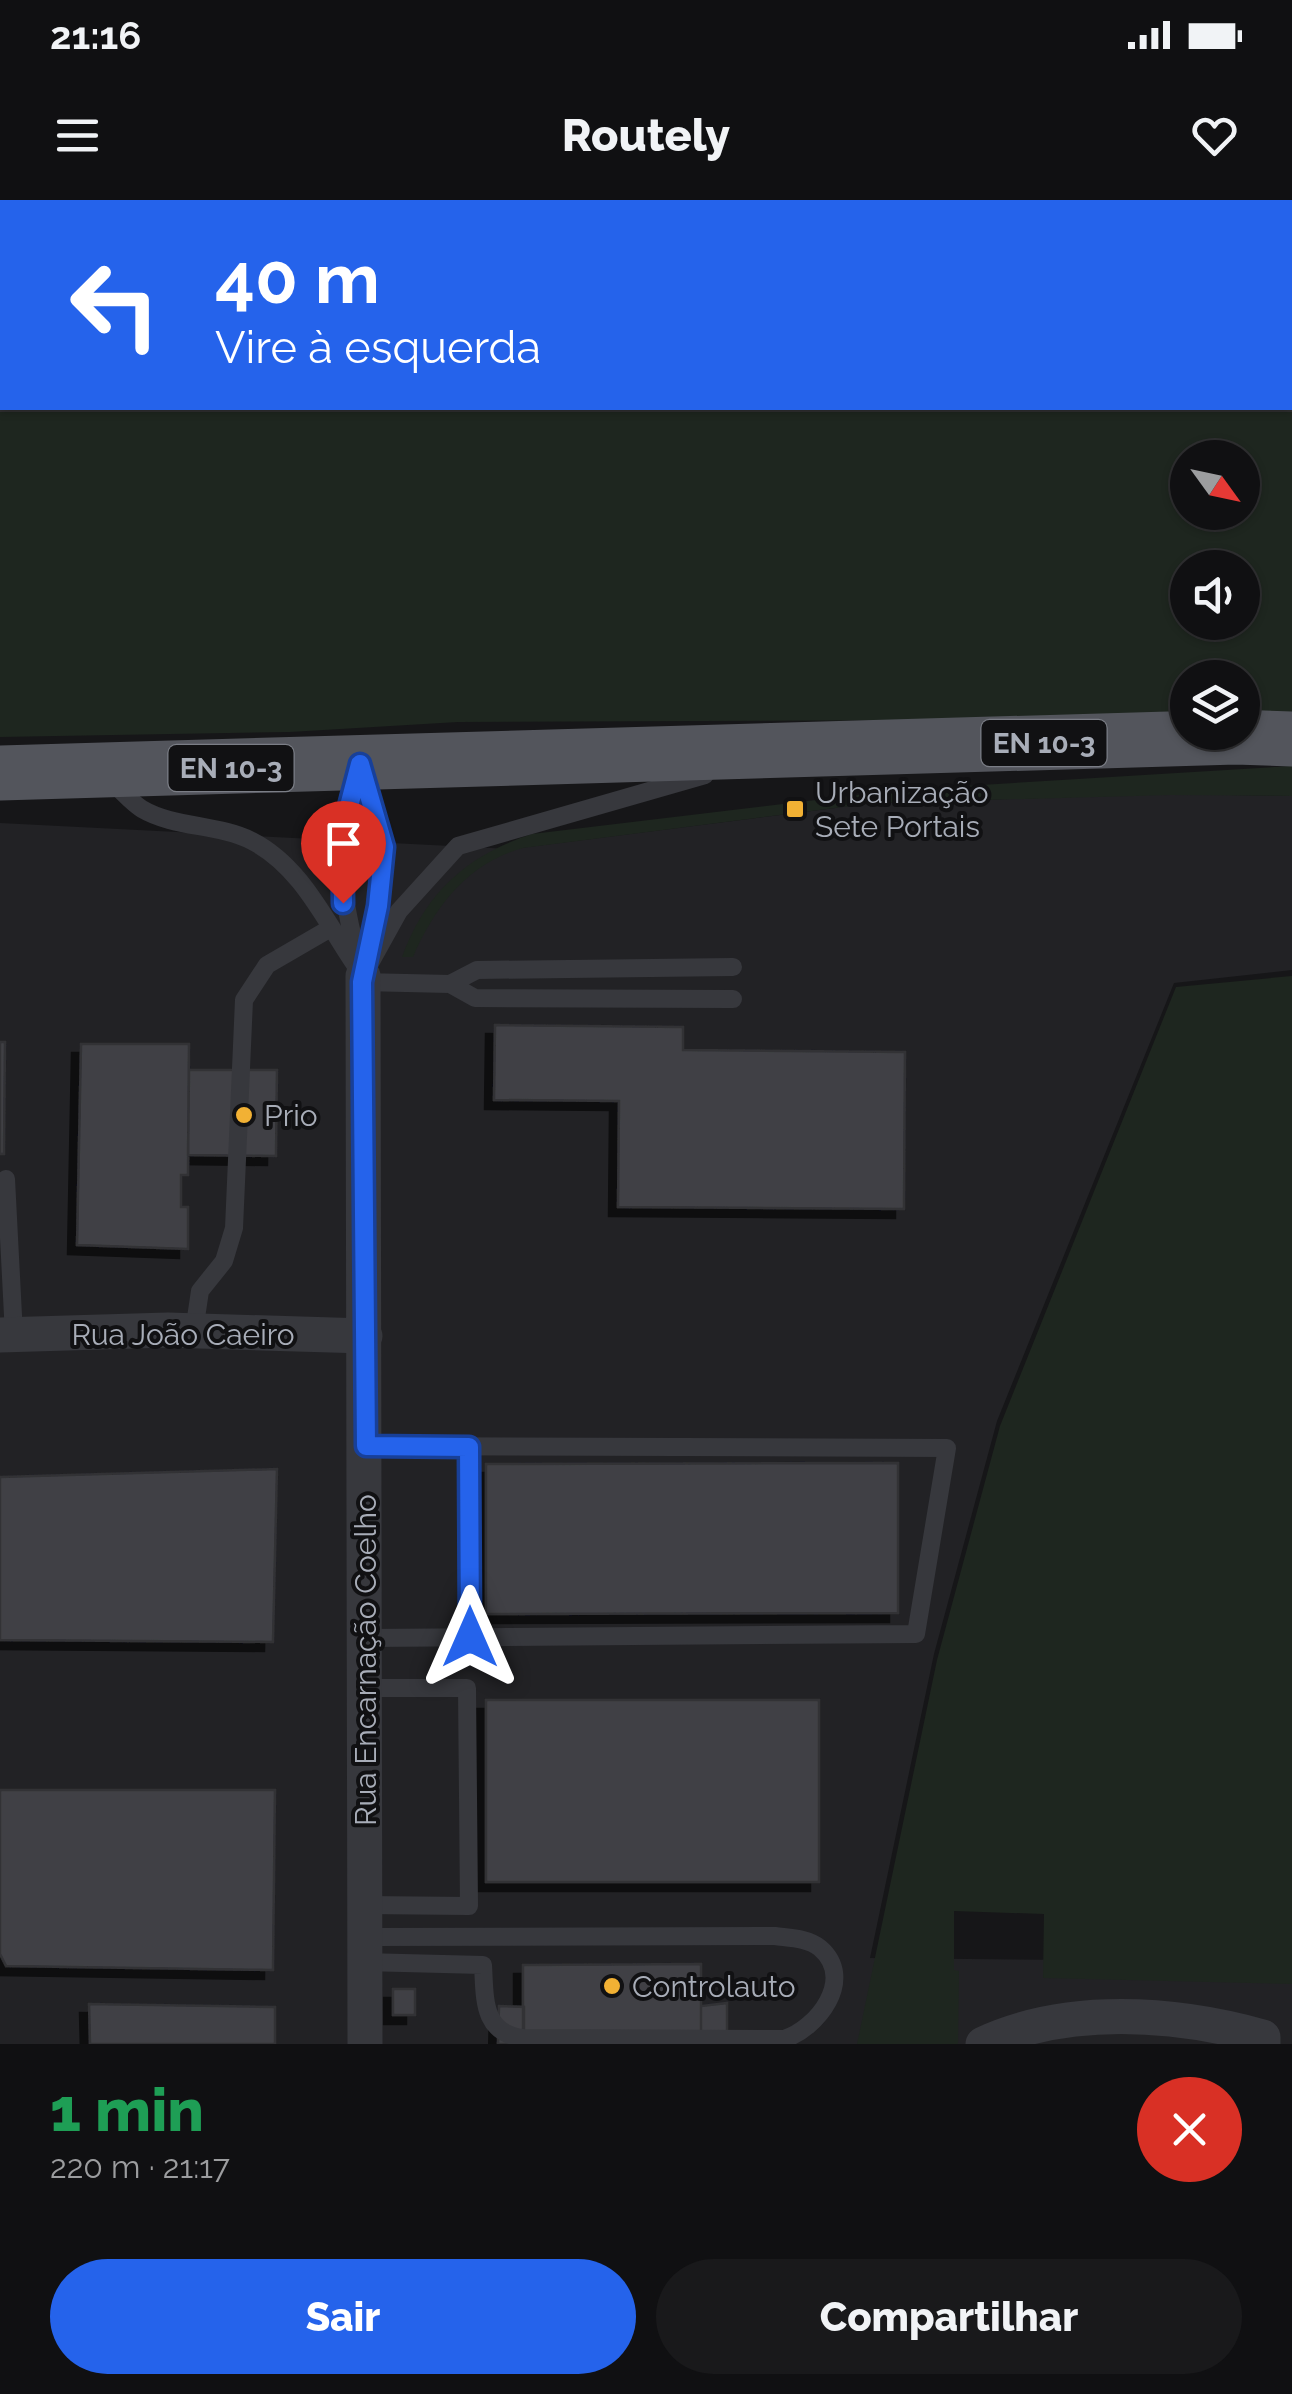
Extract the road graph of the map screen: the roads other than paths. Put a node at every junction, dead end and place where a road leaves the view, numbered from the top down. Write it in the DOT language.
graph roads {
  1 [pos="1292,739"];
  2 [pos="795,750"];
  3 [pos="360,764"];
  4 [pos="0,773"];
  5 [pos="102,773"];
  6 [pos="329,930"];
  7 [pos="733,967"];
  8 [pos="362,979"];
  9 [pos="450,984"];
  10 [pos="733,999"];
  11 [pos="6,1179"];
  12 [pos="194,1331"];
  13 [pos="7,1335"];
  14 [pos="366,1336"];
  15 [pos="366,1446"];
  16 [pos="469,1447"];
  17 [pos="470,1637"];
  18 [pos="366,1638"];
  19 [pos="366,1688"];
  20 [pos="364,1935"];
  21 [pos="483,1937"];
  22 [pos="483,1965"];
  23 [pos="365,2044"];
  24 [pos="983,2044"];
  25 [pos="1263,2044"];
  1 -- 2 [label="main road, EN 10-3"];
  2 -- 3 [label="main road, EN 10-3"];
  2 -- 8 [label="lane"];
  3 -- 5 [label="main road, EN 10-3"];
  3 -- 8 [label="lane, Rua Encarnação Coelho"];
  3 -- 8 [label="lane, Rua Encarnação Coelho"];
  4 -- 5 [label="main road, EN 10-3"];
  5 -- 6 [label="lane"];
  6 -- 8 [label="lane"];
  6 -- 12 [label="lane"];
  7 -- 9 [label="lane"];
  8 -- 9 [label="lane"];
  8 -- 14 [label="street, Rua Encarnação Coelho"];
  9 -- 10 [label="lane"];
  11 -- 13 [label="lane"];
  12 -- 13 [label="street, Rua João Caeiro"];
  12 -- 14 [label="street, Rua João Caeiro"];
  14 -- 15 [label="street, Rua Encarnação Coelho"];
  15 -- 16 [label="lane"];
  15 -- 18 [label="street, Rua Encarnação Coelho"];
  16 -- 17 [label="lane"];
  16 -- 17 [label="lane"];
  17 -- 18 [label="lane"];
  18 -- 19 [label="street, Rua Encarnação Coelho"];
  19 -- 20 [label="street, Rua Encarnação Coelho"];
  19 -- 20 [label="lane"];
  20 -- 21 [label="lane"];
  20 -- 22 [label="lane"];
  20 -- 23 [label="street, Rua Encarnação Coelho"];
  21 -- 22 [label="lane"];
  21 -- 22 [label="lane"];
  24 -- 25 [label="street"];
}
